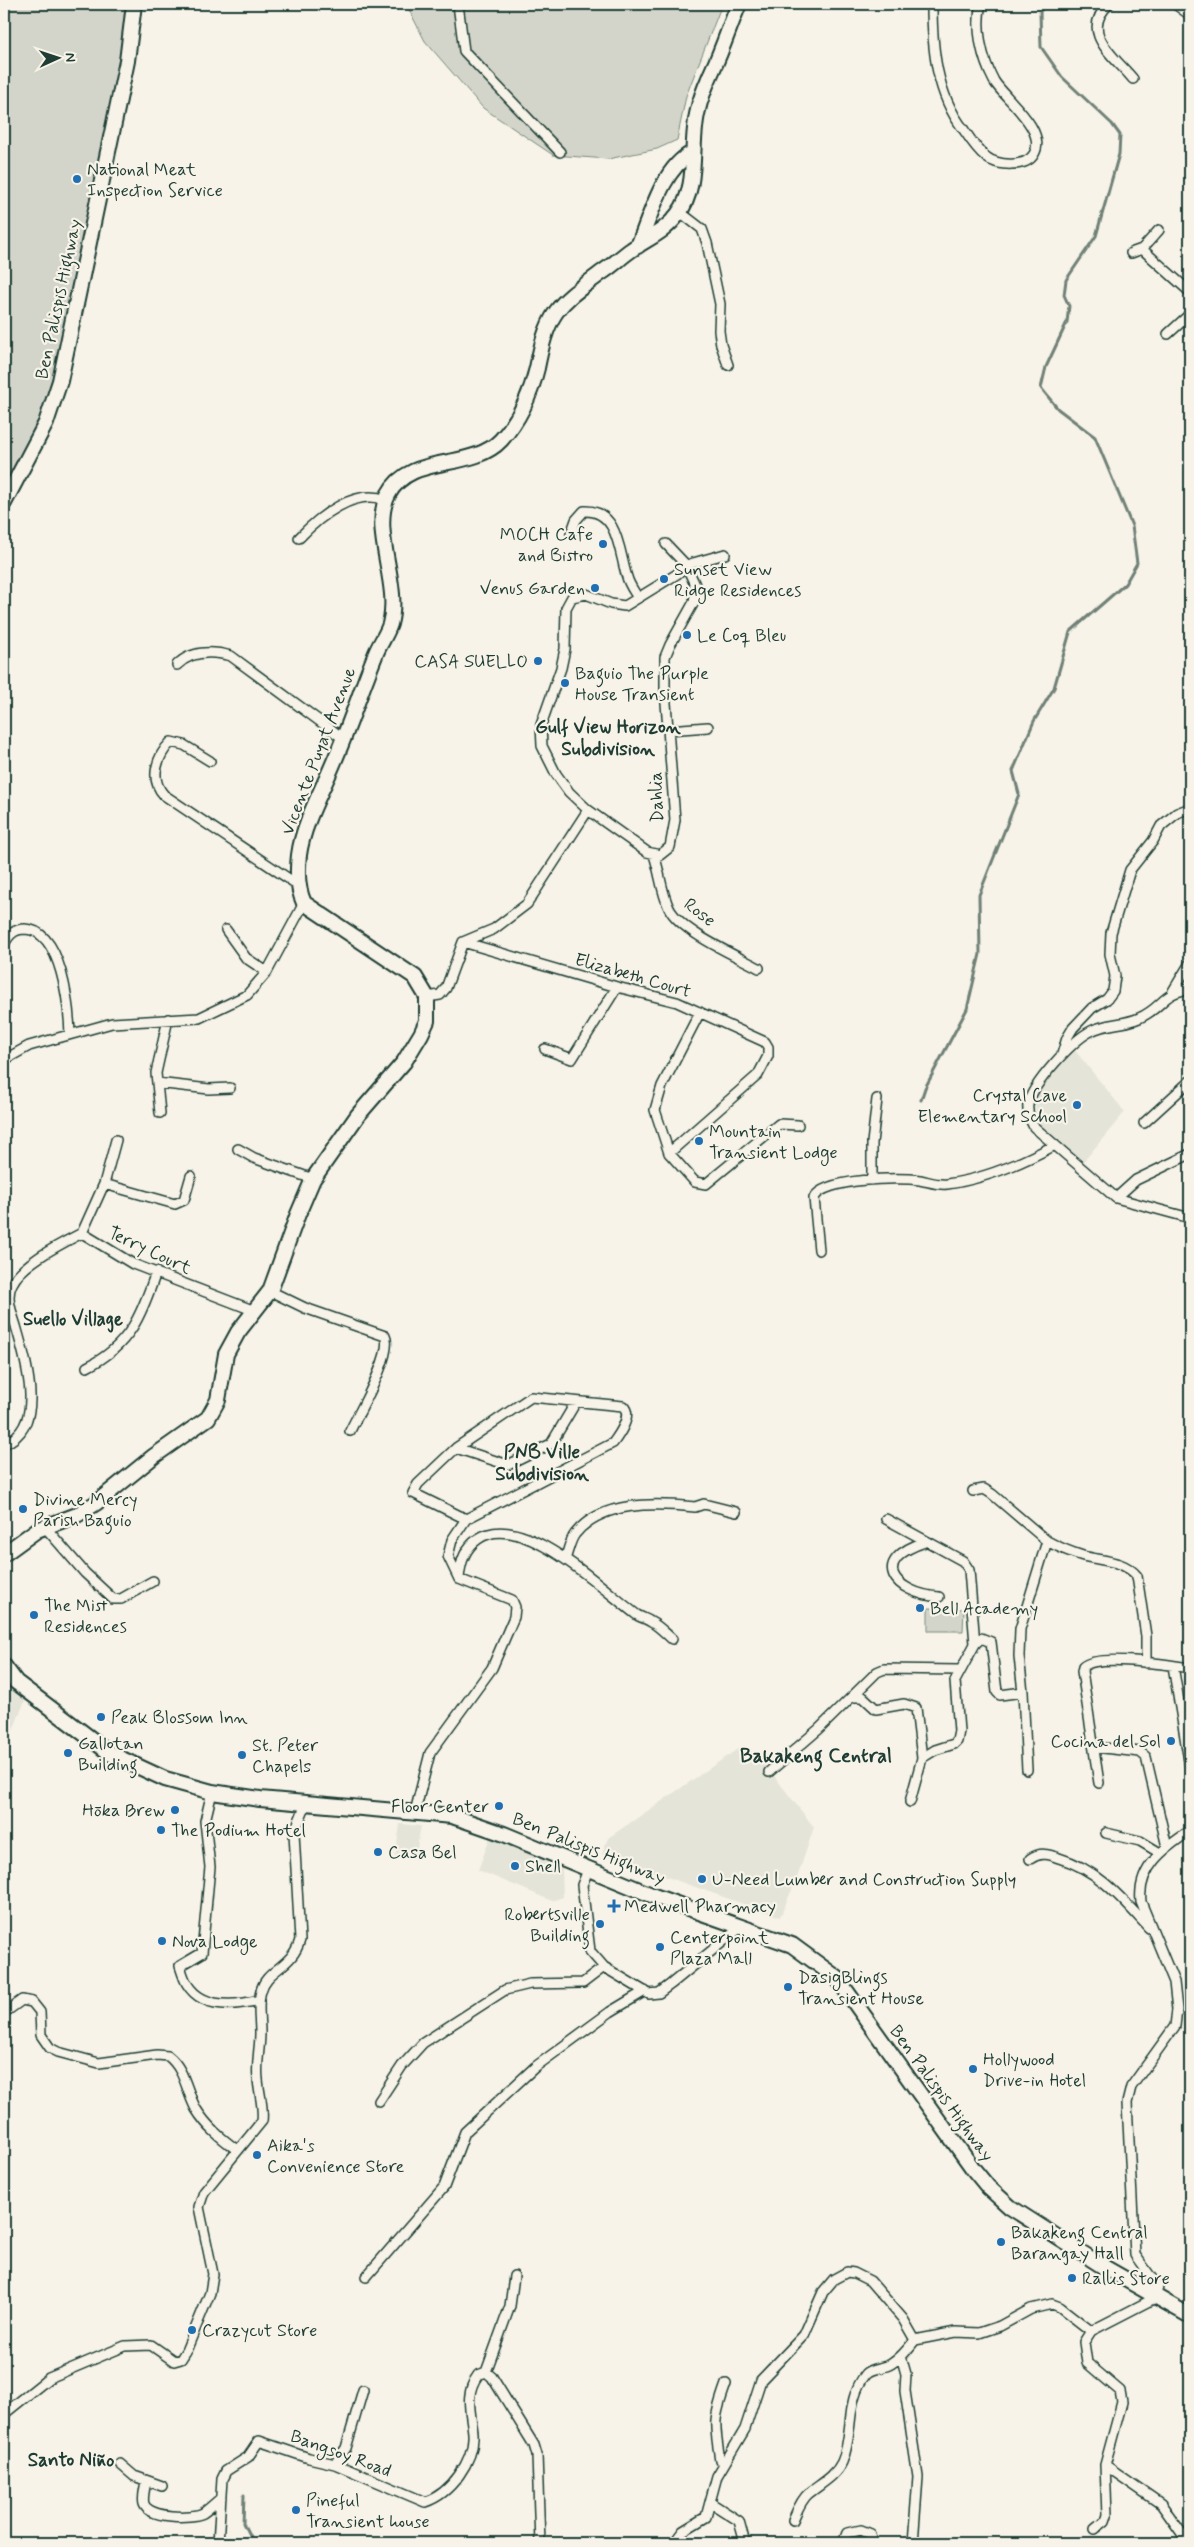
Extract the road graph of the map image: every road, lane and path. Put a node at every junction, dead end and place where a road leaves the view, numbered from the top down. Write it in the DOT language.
graph roads {
  1 [pos="134,4"];
  2 [pos="458,4"];
  3 [pos="739,4"];
  4 [pos="932,4"];
  5 [pos="981,4"];
  6 [pos="1110,4"];
  7 [pos="1175,4"];
  8 [pos="1190,15"];
  9 [pos="1133,79"];
  10 [pos="560,152"];
  11 [pos="692,153"];
  12 [pos="680,212"];
  13 [pos="1159,230"];
  14 [pos="638,246"];
  15 [pos="1142,249"];
  16 [pos="1131,253"];
  17 [pos="1190,292"];
  18 [pos="1190,314"];
  19 [pos="1168,334"];
  20 [pos="728,365"];
  21 [pos="386,500"];
  22 [pos="4,503"];
  23 [pos="571,534"];
  24 [pos="299,538"];
  25 [pos="666,544"];
  26 [pos="725,554"];
  27 [pos="686,565"];
  28 [pos="638,598"];
  29 [pos="177,665"];
  30 [pos="708,727"];
  31 [pos="668,730"];
  32 [pos="344,739"];
  33 [pos="210,761"];
  34 [pos="1190,808"];
  35 [pos="588,810"];
  36 [pos="654,855"];
  37 [pos="298,886"];
  38 [pos="304,903"];
  39 [pos="226,930"];
  40 [pos="463,942"];
  41 [pos="4,944"];
  42 [pos="1190,963"];
  43 [pos="759,968"];
  44 [pos="267,972"];
  45 [pos="617,987"];
  46 [pos="1190,989"];
  47 [pos="1173,991"];
  48 [pos="427,997"];
  49 [pos="700,1012"];
  50 [pos="168,1019"];
  51 [pos="70,1034"];
  52 [pos="545,1050"];
  53 [pos="1062,1055"];
  54 [pos="4,1060"];
  55 [pos="1190,1080"];
  56 [pos="157,1083"];
  57 [pos="230,1088"];
  58 [pos="877,1099"];
  59 [pos="160,1113"];
  60 [pos="1144,1123"];
  61 [pos="798,1125"];
  62 [pos="116,1140"];
  63 [pos="1055,1145"];
  64 [pos="238,1149"];
  65 [pos="669,1153"];
  66 [pos="1190,1154"];
  67 [pos="191,1176"];
  68 [pos="313,1179"];
  69 [pos="872,1180"];
  70 [pos="104,1184"];
  71 [pos="1116,1198"];
  72 [pos="1190,1218"];
  73 [pos="82,1233"];
  74 [pos="819,1250"];
  75 [pos="156,1272"];
  76 [pos="270,1292"];
  77 [pos="255,1311"];
  78 [pos="87,1367"];
  79 [pos="576,1402"];
  80 [pos="350,1431"];
  81 [pos="4,1444"];
  82 [pos="456,1448"];
  83 [pos="973,1491"];
  84 [pos="736,1512"];
  85 [pos="466,1519"];
  86 [pos="886,1519"];
  87 [pos="45,1527"];
  88 [pos="1047,1540"];
  89 [pos="925,1542"];
  90 [pos="4,1554"];
  91 [pos="565,1559"];
  92 [pos="459,1579"];
  93 [pos="153,1581"];
  94 [pos="939,1597"];
  95 [pos="672,1639"];
  96 [pos="975,1644"];
  97 [pos="1146,1663"];
  98 [pos="4,1666"];
  99 [pos="1173,1666"];
  100 [pos="1190,1668"];
  101 [pos="959,1670"];
  102 [pos="1023,1692"];
  103 [pos="852,1697"];
  104 [pos="1094,1747"];
  105 [pos="922,1758"];
  106 [pos="1190,1767"];
  107 [pos="1027,1770"];
  108 [pos="769,1772"];
  109 [pos="1099,1784"];
  110 [pos="212,1792"];
  111 [pos="910,1802"];
  112 [pos="306,1804"];
  113 [pos="415,1812"];
  114 [pos="1190,1831"];
  115 [pos="1106,1833"];
  116 [pos="1163,1850"];
  117 [pos="1030,1860"];
  118 [pos="588,1870"];
  119 [pos="742,1926"];
  120 [pos="1153,1932"];
  121 [pos="604,1966"];
  122 [pos="645,1991"];
  123 [pos="259,2000"];
  124 [pos="4,2013"];
  125 [pos="379,2101"];
  126 [pos="237,2150"];
  127 [pos="366,2276"];
  128 [pos="514,2276"];
  129 [pos="1156,2298"];
  130 [pos="1190,2316"];
  131 [pos="1091,2331"];
  132 [pos="915,2340"];
  133 [pos="901,2356"];
  134 [pos="486,2372"];
  135 [pos="726,2384"];
  136 [pos="363,2390"];
  137 [pos="4,2414"];
  138 [pos="724,2463"];
  139 [pos="120,2464"];
  140 [pos="335,2464"];
  141 [pos="1105,2465"];
  142 [pos="146,2481"];
  143 [pos="162,2486"];
  144 [pos="221,2498"];
  145 [pos="711,2503"];
  146 [pos="794,2520"];
  147 [pos="1095,2529"];
  148 [pos="1190,2538"];
  149 [pos="218,2543"];
  150 [pos="540,2543"];
  151 [pos="674,2543"];
  152 [pos="745,2543"];
  153 [pos="843,2543"];
  154 [pos="873,2543"];
  155 [pos="913,2543"];
  1 -- 22 [label="main road, Ben Palispis Highway"];
  2 -- 10 [label="street"];
  3 -- 11 [label="main road"];
  4 -- 5 [label="street"];
  6 -- 9 [label="street"];
  7 -- 8 [label="street"];
  11 -- 12 [label="main road"];
  11 -- 14 [label="main road"];
  12 -- 14 [label="main road"];
  12 -- 20 [label="street"];
  13 -- 15 [label="street"];
  14 -- 21 [label="main road"];
  15 -- 16 [label="street"];
  15 -- 17 [label="street"];
  18 -- 19 [label="street"];
  21 -- 24 [label="street"];
  21 -- 32 [label="main road, Vicente Puyat Avenue"];
  23 -- 28 [label="street"];
  25 -- 27 [label="street, Dahlia"];
  26 -- 27 [label="street"];
  27 -- 28 [label="street"];
  27 -- 31 [label="street, Dahlia"];
  28 -- 35 [label="street, Dahlia"];
  29 -- 32 [label="street"];
  30 -- 31 [label="street"];
  31 -- 36 [label="street, Dahlia"];
  32 -- 37 [label="main road, Vicente Puyat Avenue"];
  33 -- 37 [label="street"];
  34 -- 53 [label="street"];
  35 -- 36 [label="street, Dahlia"];
  35 -- 40 [label="street"];
  36 -- 43 [label="street, Rose"];
  37 -- 38 [label="main road, Vicente Puyat Avenue"];
  38 -- 44 [label="street"];
  38 -- 48 [label="main road"];
  39 -- 44 [label="street"];
  40 -- 45 [label="street, Elizabeth Court"];
  40 -- 48 [label="street"];
  41 -- 51 [label="street"];
  42 -- 47 [label="street"];
  44 -- 50 [label="street"];
  45 -- 49 [label="street, Elizabeth Court"];
  45 -- 52 [label="street"];
  46 -- 47 [label="street"];
  47 -- 53 [label="street"];
  48 -- 68 [label="main road"];
  49 -- 65 [label="street, Elizabeth Court"];
  49 -- 65 [label="street"];
  50 -- 51 [label="street"];
  50 -- 56 [label="street"];
  51 -- 54 [label="street"];
  53 -- 63 [label="street"];
  55 -- 60 [label="street"];
  56 -- 57 [label="street"];
  56 -- 59 [label="street"];
  58 -- 69 [label="street"];
  61 -- 65 [label="street"];
  62 -- 70 [label="street"];
  63 -- 69 [label="street"];
  63 -- 71 [label="street"];
  64 -- 68 [label="street"];
  66 -- 71 [label="street"];
  67 -- 70 [label="street"];
  68 -- 76 [label="main road"];
  69 -- 74 [label="street"];
  70 -- 73 [label="street"];
  71 -- 72 [label="street"];
  73 -- 75 [label="street, Terry Court"];
  73 -- 81 [label="street, Terry Court"];
  75 -- 77 [label="street, Terry Court"];
  75 -- 78 [label="street"];
  76 -- 77 [label="main road"];
  76 -- 80 [label="street"];
  77 -- 87 [label="main road"];
  79 -- 82 [label="street"];
  79 -- 82 [label="street"];
  79 -- 85 [label="street"];
  82 -- 85 [label="street"];
  83 -- 88 [label="street"];
  84 -- 91 [label="street"];
  85 -- 92 [label="street"];
  86 -- 89 [label="street"];
  87 -- 90 [label="main road"];
  87 -- 93 [label="street"];
  88 -- 97 [label="street"];
  88 -- 102 [label="street"];
  89 -- 94 [label="street"];
  89 -- 96 [label="street"];
  91 -- 92 [label="street"];
  91 -- 95 [label="street"];
  92 -- 113 [label="street"];
  96 -- 101 [label="street"];
  96 -- 102 [label="street"];
  97 -- 99 [label="street"];
  97 -- 104 [label="street"];
  98 -- 110 [label="main road, Ben Palispis Highway"];
  99 -- 100 [label="street"];
  99 -- 106 [label="street"];
  101 -- 103 [label="street"];
  101 -- 105 [label="street"];
  102 -- 107 [label="street"];
  103 -- 105 [label="street"];
  103 -- 108 [label="street"];
  104 -- 109 [label="street"];
  104 -- 116 [label="street"];
  105 -- 111 [label="street"];
  110 -- 112 [label="main road, Ben Palispis Highway"];
  110 -- 123 [label="street"];
  112 -- 113 [label="main road, Ben Palispis Highway"];
  112 -- 123 [label="street"];
  113 -- 118 [label="main road, Ben Palispis Highway"];
  114 -- 116 [label="street"];
  115 -- 116 [label="street"];
  116 -- 120 [label="street"];
  117 -- 120 [label="street"];
  118 -- 119 [label="main road, Ben Palispis Highway"];
  118 -- 121 [label="street"];
  119 -- 122 [label="street"];
  119 -- 129 [label="main road, Ben Palispis Highway"];
  120 -- 129 [label="street"];
  121 -- 122 [label="street"];
  121 -- 125 [label="street"];
  122 -- 127 [label="street"];
  123 -- 126 [label="street"];
  124 -- 126 [label="street"];
  126 -- 137 [label="street"];
  128 -- 134 [label="street"];
  129 -- 130 [label="main road, Ben Palispis Highway"];
  129 -- 131 [label="street"];
  131 -- 132 [label="street"];
  131 -- 141 [label="street"];
  132 -- 133 [label="street"];
  132 -- 138 [label="street"];
  133 -- 146 [label="street"];
  133 -- 155 [label="street"];
  134 -- 140 [label="street, Bangsoy Road"];
  134 -- 150 [label="street"];
  135 -- 138 [label="street"];
  136 -- 140 [label="street"];
  138 -- 145 [label="street"];
  139 -- 142 [label="street"];
  140 -- 144 [label="street, Bangsoy Road"];
  141 -- 147 [label="street"];
  141 -- 148 [label="street"];
  142 -- 143 [label="street"];
  142 -- 144 [label="street"];
  144 -- 149 [label="street, Bangsoy Road"];
  145 -- 151 [label="street"];
  145 -- 152 [label="street"];
  153 -- 154 [label="street"];
}
